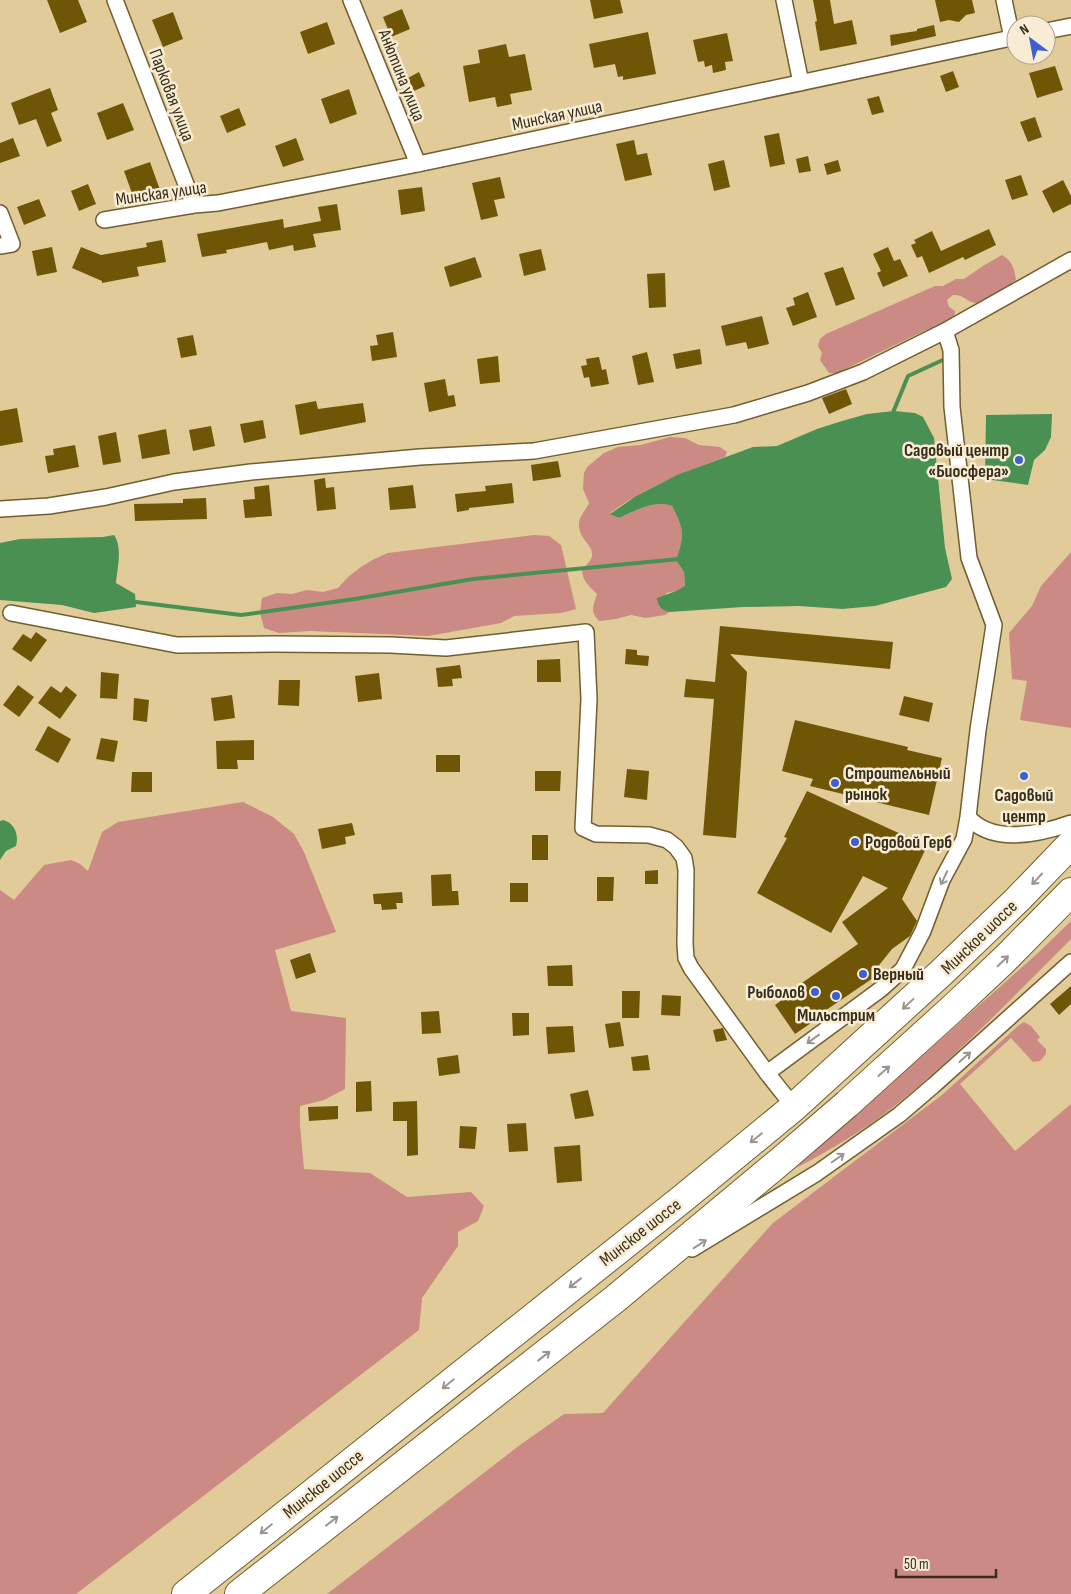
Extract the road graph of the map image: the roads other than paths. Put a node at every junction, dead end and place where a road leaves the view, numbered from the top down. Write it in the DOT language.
graph roads {
  1 [pos="114,0"];
  2 [pos="352,0"];
  3 [pos="784,0"];
  4 [pos="1004,0"];
  5 [pos="1008,15"];
  6 [pos="1071,26"];
  7 [pos="1056,29"];
  8 [pos="1006,39"];
  9 [pos="801,83"];
  10 [pos="418,164"];
  11 [pos="194,205"];
  12 [pos="0,213"];
  13 [pos="104,220"];
  14 [pos="6,245"];
  15 [pos="1071,260"];
  16 [pos="945,331"];
  17 [pos="0,509"];
  18 [pos="11,613"];
  19 [pos="968,817"];
  20 [pos="1071,823"];
  21 [pos="985,830"];
  22 [pos="964,839"];
  23 [pos="1071,844"];
  24 [pos="1071,892"];
  25 [pos="1071,962"];
  26 [pos="767,1073"];
  27 [pos="794,1107"];
  28 [pos="615,1299"];
  29 [pos="186,1594"];
  30 [pos="239,1594"];
  1 -- 11 [label="street, Парковая улица"];
  2 -- 10 [label="street, Анютина улица"];
  3 -- 9 [label="street"];
  4 -- 5 [label="street"];
  6 -- 7 [label="street"];
  8 -- 9 [label="street, Минская улица"];
  9 -- 10 [label="street, Минская улица"];
  10 -- 11 [label="street, Минская улица"];
  11 -- 13 [label="street, Минская улица"];
  12 -- 14 [label="street"];
  15 -- 16 [label="street"];
  16 -- 17 [label="street"];
  16 -- 19 [label="street"];
  18 -- 26 [label="street"];
  19 -- 21 [label="street"];
  19 -- 22 [label="street"];
  20 -- 21 [label="street"];
  21 -- 22 [label="street"];
  22 -- 26 [label="street, one-way"];
  23 -- 27 [label="highway, Минское шоссе, one-way"];
  28 -- 24 [label="highway, Минское шоссе, one-way"];
  28 -- 25 [label="street, one-way"];
  26 -- 27 [label="street"];
  27 -- 29 [label="highway, Минское шоссе, one-way"];
  30 -- 28 [label="highway, Минское шоссе, one-way"];
}
